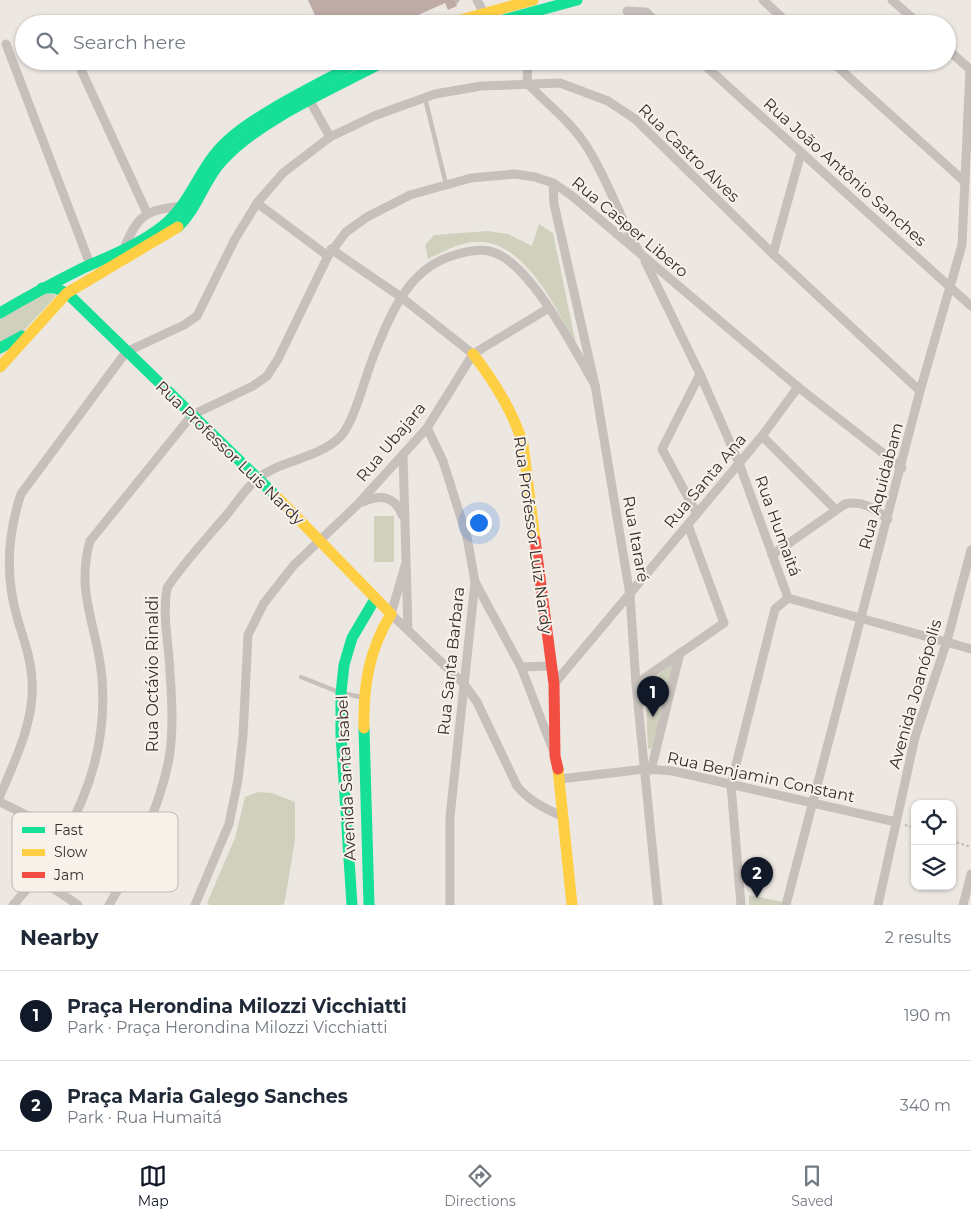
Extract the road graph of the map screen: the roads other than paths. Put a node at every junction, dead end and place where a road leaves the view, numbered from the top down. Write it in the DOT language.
graph roads {
  1 [pos="477,0"];
  2 [pos="533,0"];
  3 [pos="577,0"];
  4 [pos="763,0"];
  5 [pos="892,0"];
  6 [pos="627,12"];
  7 [pos="484,15"];
  8 [pos="496,15"];
  9 [pos="539,15"];
  10 [pos="649,15"];
  11 [pos="779,15"];
  12 [pos="909,15"];
  13 [pos="6,44"];
  14 [pos="956,57"];
  15 [pos="15,68"];
  16 [pos="16,70"];
  17 [pos="81,70"];
  18 [pos="344,70"];
  19 [pos="368,70"];
  20 [pos="528,70"];
  21 [pos="710,70"];
  22 [pos="841,70"];
  23 [pos="971,70"];
  24 [pos="527,83"];
  25 [pos="425,98"];
  26 [pos="310,101"];
  27 [pos="330,137"];
  28 [pos="802,153"];
  29 [pos="965,182"];
  30 [pos="446,184"];
  31 [pos="553,184"];
  32 [pos="257,204"];
  33 [pos="184,206"];
  34 [pos="147,213"];
  35 [pos="124,249"];
  36 [pos="330,253"];
  37 [pos="773,254"];
  38 [pos="642,257"];
  39 [pos="90,264"];
  40 [pos="950,287"];
  41 [pos="42,288"];
  42 [pos="67,293"];
  43 [pos="401,296"];
  44 [pos="971,306"];
  45 [pos="549,308"];
  46 [pos="0,313"];
  47 [pos="29,333"];
  48 [pos="0,348"];
  49 [pos="126,352"];
  50 [pos="473,354"];
  51 [pos="0,367"];
  52 [pos="700,374"];
  53 [pos="595,385"];
  54 [pos="798,387"];
  55 [pos="920,391"];
  56 [pos="192,415"];
  57 [pos="427,428"];
  58 [pos="762,436"];
  59 [pos="403,454"];
  60 [pos="739,463"];
  61 [pos="902,468"];
  62 [pos="256,480"];
  63 [pos="357,505"];
  64 [pos="835,509"];
  65 [pos="697,514"];
  66 [pos="888,519"];
  67 [pos="404,520"];
  68 [pos="688,524"];
  69 [pos="320,539"];
  70 [pos="971,550"];
  71 [pos="772,555"];
  72 [pos="405,566"];
  73 [pos="475,582"];
  74 [pos="630,594"];
  75 [pos="788,598"];
  76 [pos="375,599"];
  77 [pos="391,614"];
  78 [pos="861,618"];
  79 [pos="408,630"];
  80 [pos="947,641"];
  81 [pos="971,649"];
  82 [pos="680,653"];
  83 [pos="550,666"];
  84 [pos="521,667"];
  85 [pos="301,677"];
  86 [pos="464,684"];
  87 [pos="554,684"];
  88 [pos="636,684"];
  89 [pos="341,693"];
  90 [pos="363,698"];
  91 [pos="555,756"];
  92 [pos="648,769"];
  93 [pos="560,779"];
  94 [pos="731,785"];
  95 [pos="0,796"];
  96 [pos="0,802"];
  97 [pos="812,803"];
  98 [pos="20,812"];
  99 [pos="78,812"];
  100 [pos="150,812"];
  101 [pos="563,816"];
  102 [pos="896,822"];
  103 [pos="971,874"];
  104 [pos="25,892"];
  105 [pos="59,892"];
  106 [pos="115,892"];
  107 [pos="13,905"];
  108 [pos="78,905"];
  109 [pos="109,905"];
  110 [pos="195,905"];
  111 [pos="352,905"];
  112 [pos="369,905"];
  113 [pos="450,905"];
  114 [pos="572,905"];
  115 [pos="658,905"];
  116 [pos="741,905"];
  117 [pos="786,905"];
  118 [pos="878,905"];
  119 [pos="963,905"];
  1 -- 7 [label="street"];
  2 -- 8 [label="main road"];
  3 -- 9 [label="main road"];
  4 -- 11 [label="street"];
  5 -- 12 [label="street"];
  6 -- 10 [label="street"];
  13 -- 15 [label="street"];
  14 -- 23 [label="street"];
  16 -- 39 [label="street"];
  17 -- 34 [label="street"];
  18 -- 33 [label="main road"];
  19 -- 26 [label="main road"];
  20 -- 24 [label="street"];
  21 -- 28 [label="street, Rua João Antônio Sanches"];
  22 -- 29 [label="street"];
  23 -- 29 [label="street, Rua Aquidabam"];
  24 -- 25 [label="street, Rua Castro Alves"];
  24 -- 37 [label="street, Rua Castro Alves"];
  24 -- 38 [label="street, Rua Humaitá"];
  25 -- 27 [label="street, Rua Castro Alves"];
  25 -- 30 [label="lane"];
  26 -- 27 [label="street"];
  26 -- 42 [label="main road"];
  27 -- 32 [label="street, Rua Castro Alves"];
  28 -- 37 [label="street"];
  28 -- 40 [label="street, Rua João Antônio Sanches"];
  29 -- 40 [label="street, Rua Aquidabam"];
  30 -- 31 [label="street, Rua Casper Libero"];
  30 -- 36 [label="street, Rua Casper Libero"];
  31 -- 38 [label="street, Rua Casper Libero"];
  31 -- 53 [label="street, Rua Itararé"];
  32 -- 36 [label="street, Rua Professor Luiz Nardy"];
  32 -- 49 [label="street, Rua Castro Alves"];
  33 -- 34 [label="street"];
  33 -- 35 [label="main road"];
  34 -- 35 [label="street"];
  35 -- 39 [label="main road"];
  36 -- 43 [label="street, Rua Professor Luiz Nardy"];
  36 -- 56 [label="street, Rua Casper Libero"];
  37 -- 55 [label="street, Rua Castro Alves"];
  38 -- 52 [label="street, Rua Humaitá"];
  38 -- 54 [label="street, Rua Casper Libero"];
  39 -- 41 [label="main road"];
  40 -- 44 [label="street, Rua João Antônio Sanches"];
  40 -- 55 [label="street, Rua Aquidabam"];
  41 -- 42 [label="main road"];
  41 -- 46 [label="main road"];
  42 -- 47 [label="main road"];
  42 -- 49 [label="main road, Rua Professor Luis Nardy"];
  43 -- 45 [label="street, Rua Octávio Rinaldi"];
  43 -- 50 [label="street, Rua Professor Luiz Nardy"];
  43 -- 62 [label="street, Rua Octávio Rinaldi"];
  45 -- 50 [label="street, Rua Ubajara"];
  45 -- 53 [label="street, Rua Octávio Rinaldi"];
  47 -- 48 [label="main road"];
  47 -- 51 [label="main road"];
  49 -- 56 [label="main road, Rua Professor Luis Nardy"];
  49 -- 95 [label="street"];
  50 -- 57 [label="street, Rua Ubajara"];
  50 -- 83 [label="main road, Rua Professor Luiz Nardy"];
  52 -- 60 [label="street, Rua Humaitá"];
  52 -- 65 [label="street"];
  53 -- 74 [label="street, Rua Itararé"];
  54 -- 58 [label="street, Rua Santa Ana"];
  54 -- 61 [label="street, Rua Casper Libero"];
  55 -- 61 [label="street, Rua Aquidabam"];
  56 -- 62 [label="main road, Rua Professor Luis Nardy"];
  56 -- 99 [label="street, Rua Casper Libero"];
  57 -- 59 [label="street, Rua Ubajara"];
  57 -- 73 [label="street, Rua Santa Barbara"];
  58 -- 60 [label="street, Rua Santa Ana"];
  58 -- 64 [label="street"];
  59 -- 63 [label="street, Rua Ubajara"];
  59 -- 67 [label="street"];
  60 -- 65 [label="street, Rua Santa Ana"];
  60 -- 71 [label="street, Rua Humaitá"];
  61 -- 66 [label="street, Rua Aquidabam"];
  62 -- 69 [label="main road, Rua Professor Luis Nardy"];
  62 -- 100 [label="street, Rua Octávio Rinaldi"];
  63 -- 67 [label="street"];
  63 -- 69 [label="street, Rua Ubajara"];
  64 -- 66 [label="street"];
  64 -- 71 [label="street"];
  65 -- 68 [label="street, Rua Santa Ana"];
  66 -- 78 [label="street, Rua Aquidabam"];
  67 -- 72 [label="street"];
  68 -- 74 [label="street, Rua Santa Ana"];
  68 -- 82 [label="street"];
  69 -- 76 [label="main road, Rua Professor Luis Nardy"];
  69 -- 110 [label="street, Rua Ubajara"];
  70 -- 80 [label="street, Avenida Joanópolis"];
  71 -- 75 [label="street, Rua Humaitá"];
  72 -- 77 [label="street"];
  72 -- 79 [label="street"];
  73 -- 84 [label="street"];
  73 -- 86 [label="street, Rua Santa Barbara"];
  74 -- 87 [label="street, Rua Santa Ana"];
  74 -- 88 [label="street, Rua Itararé"];
  75 -- 78 [label="street"];
  75 -- 94 [label="street, Rua Humaitá"];
  76 -- 77 [label="main road, Rua Professor Luis Nardy"];
  76 -- 89 [label="main road, Avenida Santa Isabel"];
  77 -- 79 [label="street"];
  77 -- 90 [label="main road, Avenida Santa Isabel"];
  78 -- 80 [label="street"];
  78 -- 97 [label="street, Rua Aquidabam"];
  79 -- 86 [label="street"];
  80 -- 81 [label="street"];
  80 -- 102 [label="street, Avenida Joanópolis"];
  82 -- 88 [label="street"];
  82 -- 92 [label="street"];
  83 -- 84 [label="street"];
  83 -- 87 [label="main road, Rua Professor Luiz Nardy"];
  84 -- 91 [label="street"];
  85 -- 89 [label="lane"];
  86 -- 101 [label="street"];
  86 -- 113 [label="street, Rua Santa Barbara"];
  87 -- 91 [label="main road, Rua Professor Luiz Nardy"];
  88 -- 92 [label="street, Rua Itararé"];
  89 -- 90 [label="lane"];
  89 -- 111 [label="main road, Avenida Santa Isabel"];
  90 -- 112 [label="main road, Avenida Santa Isabel"];
  91 -- 93 [label="main road, Rua Professor Luiz Nardy"];
  92 -- 93 [label="street, Rua Benjamin Constant"];
  92 -- 94 [label="street, Rua Benjamin Constant"];
  92 -- 115 [label="street, Rua Itararé"];
  93 -- 101 [label="main road, Rua Professor Luiz Nardy"];
  94 -- 97 [label="street, Rua Benjamin Constant"];
  94 -- 116 [label="street, Rua Humaitá"];
  96 -- 98 [label="street"];
  97 -- 102 [label="street, Rua Benjamin Constant"];
  97 -- 117 [label="street, Rua Aquidabam"];
  101 -- 114 [label="main road, Rua Professor Luiz Nardy"];
  102 -- 118 [label="street, Avenida Joanópolis"];
  103 -- 119 [label="street"];
  104 -- 107 [label="street, Rua Casper Libero"];
  105 -- 108 [label="street"];
  106 -- 109 [label="street, Rua Octávio Rinaldi"];
}
